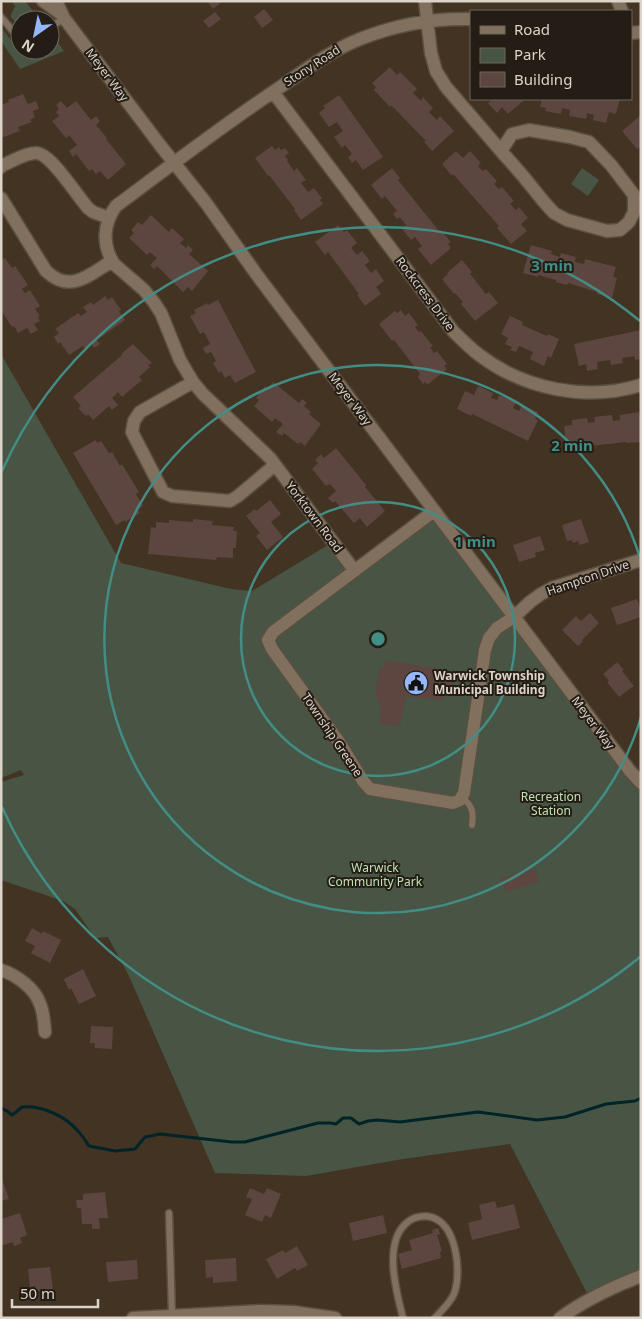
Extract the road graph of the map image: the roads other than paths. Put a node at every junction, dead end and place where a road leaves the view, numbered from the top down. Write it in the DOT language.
graph roads {
  1 [pos="43,1"];
  2 [pos="56,1"];
  3 [pos="425,1"];
  4 [pos="63,16"];
  5 [pos="1,17"];
  6 [pos="60,19"];
  7 [pos="470,19"];
  8 [pos="427,20"];
  9 [pos="10,28"];
  10 [pos="273,92"];
  11 [pos="501,151"];
  12 [pos="174,163"];
  13 [pos="1,167"];
  14 [pos="1,198"];
  15 [pos="109,218"];
  16 [pos="112,261"];
  17 [pos="193,382"];
  18 [pos="641,385"];
  19 [pos="272,462"];
  20 [pos="434,511"];
  21 [pos="641,560"];
  22 [pos="354,570"];
  23 [pos="514,617"];
  24 [pos="641,783"];
  25 [pos="462,797"];
  26 [pos="472,825"];
  27 [pos="1,970"];
  28 [pos="45,1032"];
  29 [pos="169,1213"];
  30 [pos="641,1276"];
  31 [pos="172,1315"];
  32 [pos="331,1317"];
  33 [pos="133,1318"];
  34 [pos="402,1318"];
  35 [pos="435,1318"];
  36 [pos="560,1318"];
  1 -- 4 [label="street, Meyer Way"];
  2 -- 4 [label="street, Meyer Way"];
  3 -- 8 [label="street"];
  4 -- 6 [label="lane"];
  4 -- 12 [label="street, Meyer Way"];
  5 -- 9 [label="lane"];
  7 -- 8 [label="street, Stony Road"];
  8 -- 10 [label="street, Stony Road"];
  8 -- 11 [label="street"];
  10 -- 12 [label="street, Stony Road"];
  10 -- 18 [label="street, Rockcress Drive"];
  11 -- 11 [label="street"];
  12 -- 15 [label="street"];
  12 -- 20 [label="street, Meyer Way"];
  13 -- 15 [label="street"];
  14 -- 16 [label="street"];
  15 -- 16 [label="street"];
  16 -- 17 [label="street, Yorktown Road"];
  17 -- 19 [label="street, Yorktown Road"];
  17 -- 19 [label="street"];
  19 -- 22 [label="street, Yorktown Road"];
  20 -- 22 [label="street, Township Greene"];
  20 -- 23 [label="street, Meyer Way"];
  21 -- 23 [label="street, Hampton Drive"];
  22 -- 25 [label="street, Township Greene"];
  23 -- 24 [label="street, Meyer Way"];
  23 -- 25 [label="street"];
  25 -- 26 [label="lane"];
  27 -- 28 [label="street"];
  29 -- 31 [label="lane"];
  30 -- 36 [label="street"];
  31 -- 32 [label="street"];
  31 -- 33 [label="street"];
  34 -- 35 [label="lane"];
}
